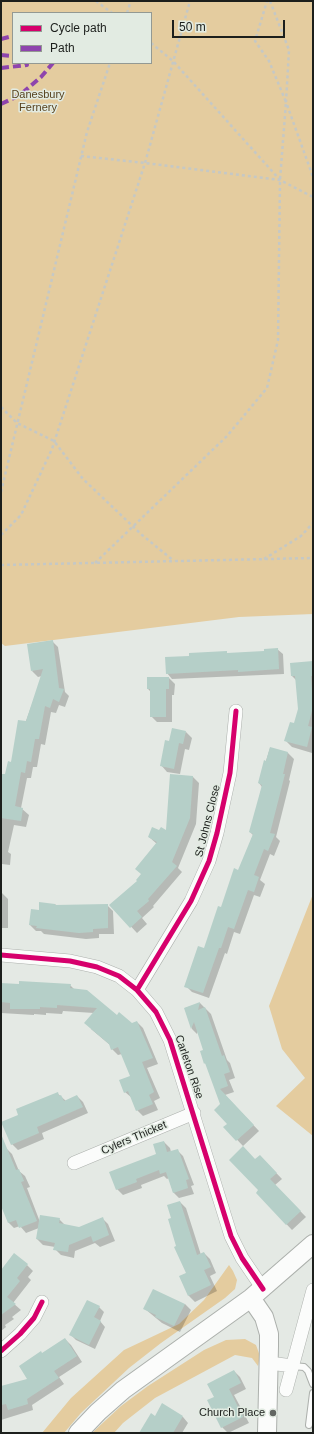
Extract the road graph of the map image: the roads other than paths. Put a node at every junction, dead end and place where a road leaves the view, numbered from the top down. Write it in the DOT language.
graph roads {
  1 [pos="236,711"];
  2 [pos="1,955"];
  3 [pos="137,990"];
  4 [pos="194,1113"];
  5 [pos="74,1163"];
  6 [pos="313,1244"];
  7 [pos="313,1292"];
  8 [pos="257,1293"];
  9 [pos="42,1302"];
  10 [pos="1,1351"];
  11 [pos="269,1363"];
  12 [pos="293,1366"];
  13 [pos="313,1384"];
  14 [pos="286,1390"];
  15 [pos="313,1393"];
  16 [pos="309,1425"];
  17 [pos="78,1433"];
  18 [pos="267,1433"];
  1 -- 3 [label="street, St Johns Close"];
  2 -- 3 [label="street, Carleton Rise"];
  3 -- 4 [label="street, Carleton Rise"];
  4 -- 5 [label="street, Cylers Thicket"];
  4 -- 8 [label="street, Carleton Rise"];
  6 -- 8 [label="main road"];
  7 -- 12 [label="street"];
  8 -- 11 [label="main road"];
  8 -- 17 [label="main road"];
  9 -- 10 [label="street"];
  11 -- 12 [label="street"];
  11 -- 18 [label="main road"];
  12 -- 13 [label="lane"];
  12 -- 14 [label="street"];
  15 -- 16 [label="lane"];
}
